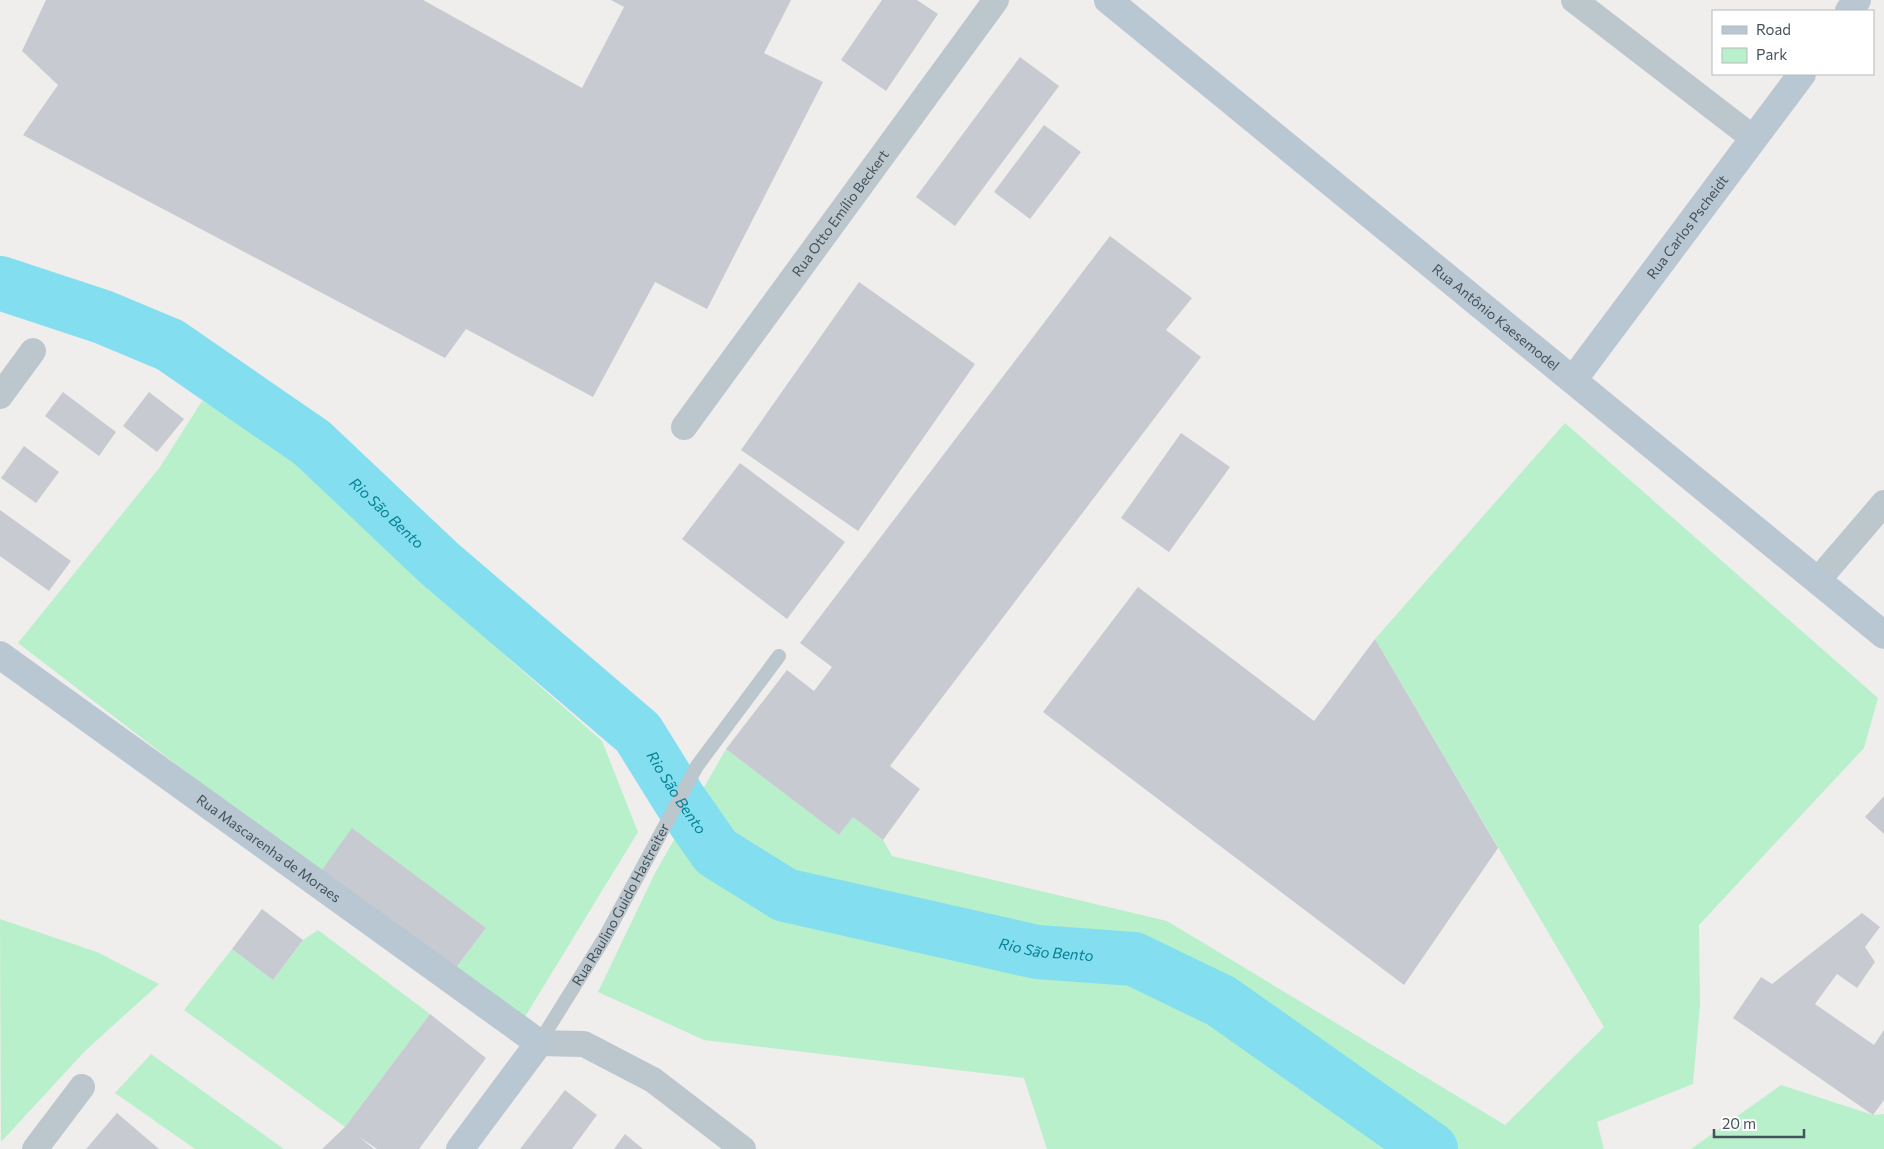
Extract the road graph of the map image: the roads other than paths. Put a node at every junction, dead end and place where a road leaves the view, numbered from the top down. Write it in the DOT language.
graph roads {
  1 [pos="996,0"];
  2 [pos="1108,0"];
  3 [pos="1574,0"];
  4 [pos="1858,0"];
  5 [pos="1850,10"];
  6 [pos="1801,75"];
  7 [pos="1753,138"];
  8 [pos="33,351"];
  9 [pos="1573,380"];
  10 [pos="0,396"];
  11 [pos="684,427"];
  12 [pos="1884,503"];
  13 [pos="1818,580"];
  14 [pos="1884,635"];
  15 [pos="0,654"];
  16 [pos="778,656"];
  17 [pos="539,1043"];
  18 [pos="82,1088"];
  19 [pos="35,1149"];
  20 [pos="460,1149"];
  21 [pos="743,1149"];
  1 -- 11 [label="street, Rua Otto Emílio Beckert"];
  2 -- 9 [label="main road, Rua Antônio Kaesemodel"];
  3 -- 7 [label="street"];
  4 -- 5 [label="main road"];
  6 -- 7 [label="main road, Rua Carlos Pscheidt"];
  7 -- 9 [label="main road, Rua Carlos Pscheidt"];
  8 -- 10 [label="street"];
  9 -- 13 [label="main road, Rua Antônio Kaesemodel"];
  12 -- 13 [label="street"];
  13 -- 14 [label="main road, Rua Antônio Kaesemodel"];
  15 -- 17 [label="main road, Rua Mascarenha de Moraes"];
  16 -- 17 [label="lane, Rua Raulino Guido Hastreiter"];
  17 -- 20 [label="main road, Rua Raulino Guido Hastreiter"];
  17 -- 21 [label="street"];
  18 -- 19 [label="street"];
}
